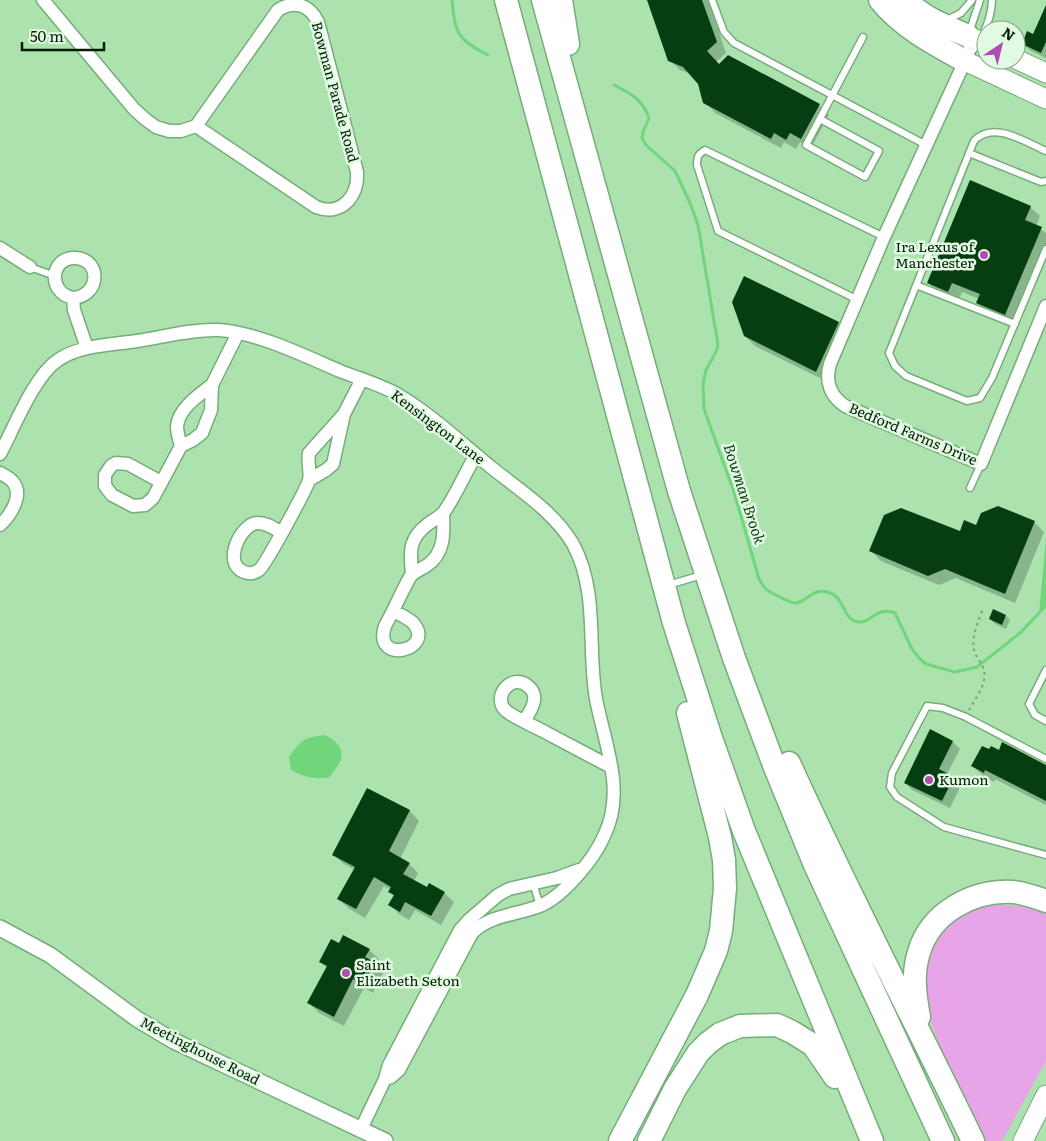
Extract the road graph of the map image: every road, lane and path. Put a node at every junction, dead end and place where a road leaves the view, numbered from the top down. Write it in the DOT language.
graph roads {
  1 [pos="42,0"];
  2 [pos="506,0"];
  3 [pos="543,0"];
  4 [pos="561,0"];
  5 [pos="712,0"];
  6 [pos="880,0"];
  7 [pos="906,0"];
  8 [pos="972,0"];
  9 [pos="980,0"];
  10 [pos="992,0"];
  11 [pos="979,20"];
  12 [pos="987,20"];
  13 [pos="935,22"];
  14 [pos="862,36"];
  15 [pos="976,40"];
  16 [pos="976,44"];
  17 [pos="976,44"];
  18 [pos="965,61"];
  19 [pos="1026,63"];
  20 [pos="1046,71"];
  21 [pos="833,96"];
  22 [pos="1046,99"];
  23 [pos="820,119"];
  24 [pos="196,126"];
  25 [pos="926,145"];
  26 [pos="584,146"];
  27 [pos="1046,151"];
  28 [pos="969,153"];
  29 [pos="1046,182"];
  30 [pos="884,237"];
  31 [pos="0,248"];
  32 [pos="1046,249"];
  33 [pos="30,267"];
  34 [pos="55,276"];
  35 [pos="916,285"];
  36 [pos="73,298"];
  37 [pos="858,300"];
  38 [pos="1046,306"];
  39 [pos="1015,324"];
  40 [pos="238,333"];
  41 [pos="87,348"];
  42 [pos="362,380"];
  43 [pos="212,385"];
  44 [pos="344,414"];
  45 [pos="181,446"];
  46 [pos="0,454"];
  47 [pos="476,455"];
  48 [pos="981,464"];
  49 [pos="0,473"];
  50 [pos="309,480"];
  51 [pos="161,482"];
  52 [pos="970,488"];
  53 [pos="679,492"];
  54 [pos="443,513"];
  55 [pos="0,525"];
  56 [pos="282,533"];
  57 [pos="706,574"];
  58 [pos="412,575"];
  59 [pos="664,586"];
  60 [pos="984,608"];
  61 [pos="394,611"];
  62 [pos="674,623"];
  63 [pos="1046,670"];
  64 [pos="966,717"];
  65 [pos="524,721"];
  66 [pos="1046,721"];
  67 [pos="1046,759"];
  68 [pos="611,767"];
  69 [pos="1046,855"];
  70 [pos="582,869"];
  71 [pos="533,883"];
  72 [pos="1046,901"];
  73 [pos="540,906"];
  74 [pos="0,928"];
  75 [pos="450,961"];
  76 [pos="923,1037"];
  77 [pos="1046,1096"];
  78 [pos="361,1129"];
  79 [pos="385,1141"];
  80 [pos="620,1141"];
  81 [pos="649,1141"];
  82 [pos="865,1141"];
  83 [pos="872,1141"];
  84 [pos="943,1141"];
  85 [pos="973,1141"];
  86 [pos="1023,1141"];
  1 -- 24 [label="street"];
  2 -- 59 [label="highway"];
  3 -- 26 [label="highway"];
  4 -- 26 [label="highway"];
  5 -- 21 [label="lane"];
  6 -- 18 [label="highway"];
  7 -- 13 [label="highway"];
  8 -- 13 [label="lane"];
  9 -- 11 [label="lane"];
  10 -- 12 [label="lane"];
  13 -- 15 [label="highway"];
  14 -- 21 [label="lane"];
  16 -- 18 [label="lane"];
  17 -- 18 [label="lane"];
  18 -- 22 [label="main road"];
  18 -- 25 [label="street, Bedford Farms Drive"];
  19 -- 20 [label="main road"];
  21 -- 23 [label="lane"];
  21 -- 25 [label="lane"];
  23 -- 23 [label="lane"];
  24 -- 24 [label="street, Bowman Parade Road"];
  25 -- 30 [label="street, Bedford Farms Drive"];
  26 -- 53 [label="highway"];
  27 -- 28 [label="lane"];
  28 -- 29 [label="lane"];
  28 -- 35 [label="lane"];
  30 -- 37 [label="street, Bedford Farms Drive"];
  30 -- 37 [label="lane"];
  31 -- 33 [label="street"];
  32 -- 39 [label="lane"];
  33 -- 34 [label="lane"];
  34 -- 36 [label="street"];
  34 -- 36 [label="street"];
  35 -- 39 [label="lane"];
  35 -- 39 [label="lane"];
  36 -- 41 [label="street"];
  37 -- 48 [label="street, Bedford Farms Drive"];
  38 -- 48 [label="street, Bedford Farms Drive"];
  40 -- 41 [label="street, Kensington Lane"];
  40 -- 42 [label="street, Kensington Lane"];
  40 -- 43 [label="street"];
  41 -- 46 [label="street, Kensington Lane"];
  42 -- 44 [label="street"];
  42 -- 47 [label="street, Kensington Lane"];
  43 -- 45 [label="street"];
  43 -- 45 [label="street"];
  44 -- 50 [label="street"];
  44 -- 50 [label="street"];
  45 -- 51 [label="street"];
  47 -- 54 [label="street"];
  47 -- 68 [label="street, Kensington Lane"];
  48 -- 52 [label="lane"];
  49 -- 55 [label="street"];
  50 -- 56 [label="street"];
  53 -- 57 [label="highway"];
  53 -- 76 [label="highway"];
  54 -- 58 [label="street"];
  54 -- 58 [label="street"];
  57 -- 59 [label="lane"];
  57 -- 84 [label="highway"];
  58 -- 61 [label="street"];
  59 -- 62 [label="highway"];
  60 -- 64 [label="path"];
  62 -- 80 [label="highway"];
  62 -- 83 [label="highway"];
  63 -- 66 [label="lane"];
  64 -- 67 [label="lane"];
  64 -- 69 [label="lane"];
  65 -- 68 [label="street"];
  68 -- 70 [label="street, Kensington Lane"];
  70 -- 71 [label="street, Kensington Lane"];
  70 -- 73 [label="street, Kensington Lane"];
  71 -- 73 [label="lane"];
  71 -- 75 [label="street, Kensington Lane"];
  72 -- 76 [label="highway"];
  73 -- 75 [label="street, Kensington Lane"];
  74 -- 78 [label="street, Meetinghouse Road"];
  75 -- 78 [label="street, Kensington Lane"];
  76 -- 85 [label="highway"];
  77 -- 86 [label="main road"];
  78 -- 79 [label="street, Meetinghouse Road"];
  81 -- 82 [label="highway"];
}
